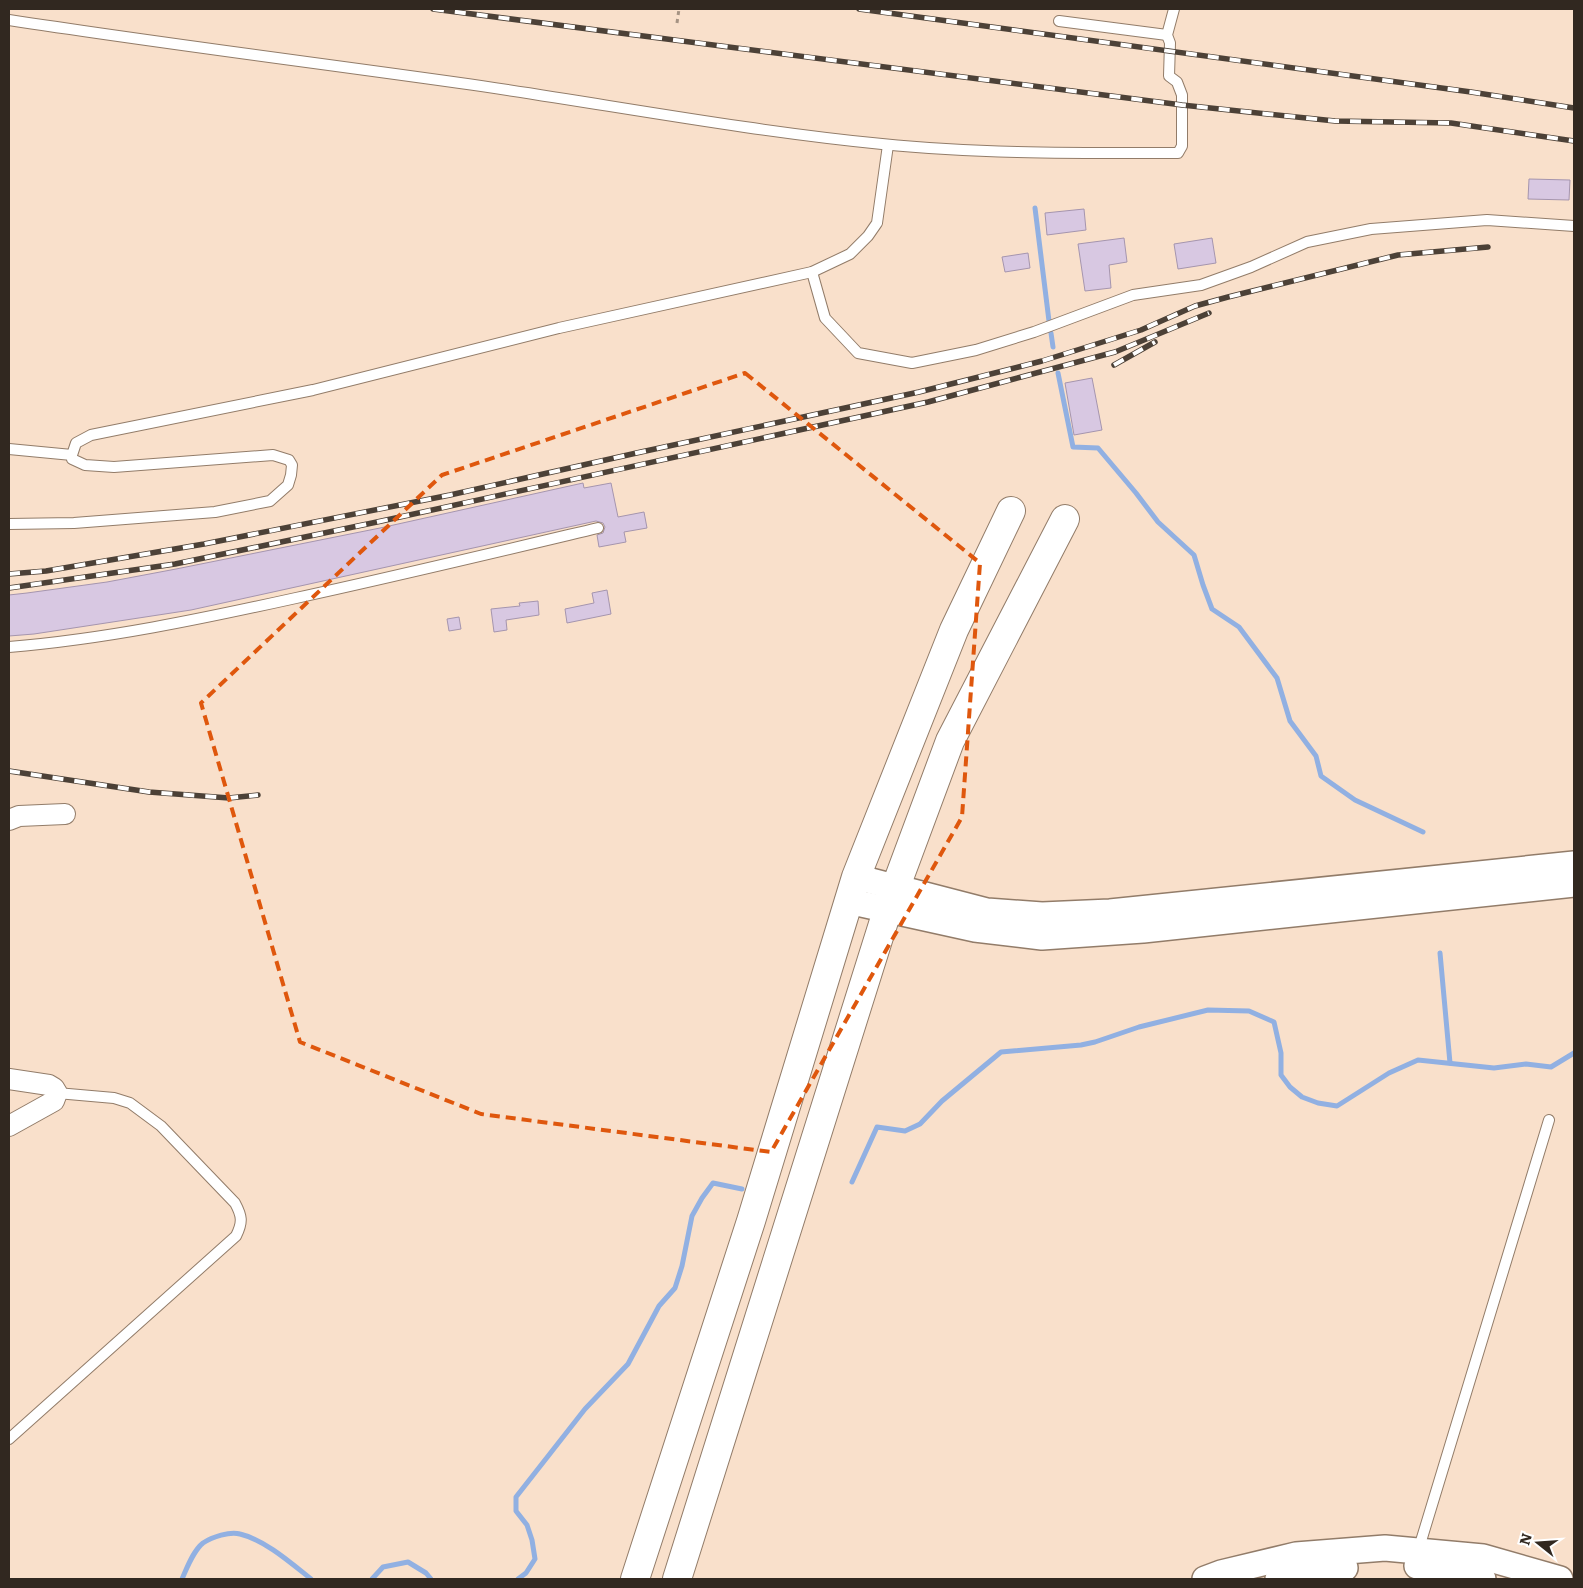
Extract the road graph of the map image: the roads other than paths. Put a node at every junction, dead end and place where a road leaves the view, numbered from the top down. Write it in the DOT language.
graph roads {
  1 [pos="1174,9"];
  2 [pos="9,20"];
  3 [pos="1059,21"];
  4 [pos="1167,35"];
  5 [pos="888,145"];
  6 [pos="1574,226"];
  7 [pos="812,272"];
  8 [pos="9,449"];
  9 [pos="72,455"];
  10 [pos="1011,511"];
  11 [pos="1066,519"];
  12 [pos="9,524"];
  13 [pos="598,528"];
  14 [pos="9,647"];
  15 [pos="65,814"];
  16 [pos="9,820"];
  17 [pos="1574,864"];
  18 [pos="1574,884"];
  19 [pos="852,889"];
  20 [pos="891,898"];
  21 [pos="9,1079"];
  22 [pos="57,1093"];
  23 [pos="1549,1120"];
  24 [pos="9,1126"];
  25 [pos="9,1439"];
  26 [pos="1418,1551"];
  27 [pos="635,1579"];
  28 [pos="677,1579"];
  29 [pos="1205,1579"];
  30 [pos="1278,1579"];
  31 [pos="1483,1579"];
  32 [pos="1560,1579"];
  1 -- 4 [label="lane"];
  2 -- 5 [label="lane"];
  3 -- 4 [label="lane"];
  4 -- 5 [label="lane"];
  5 -- 7 [label="lane"];
  6 -- 7 [label="lane"];
  7 -- 9 [label="lane"];
  8 -- 9 [label="lane"];
  9 -- 12 [label="lane"];
  10 -- 19 [label="main road"];
  11 -- 20 [label="main road"];
  13 -- 14 [label="lane"];
  15 -- 16 [label="street"];
  17 -- 20 [label="street"];
  18 -- 20 [label="street"];
  19 -- 20 [label="street"];
  19 -- 27 [label="main road"];
  20 -- 28 [label="main road"];
  21 -- 22 [label="street"];
  22 -- 24 [label="street"];
  22 -- 25 [label="lane"];
  23 -- 26 [label="lane"];
  26 -- 29 [label="street"];
  26 -- 32 [label="street"];
  30 -- 31 [label="street"];
}
